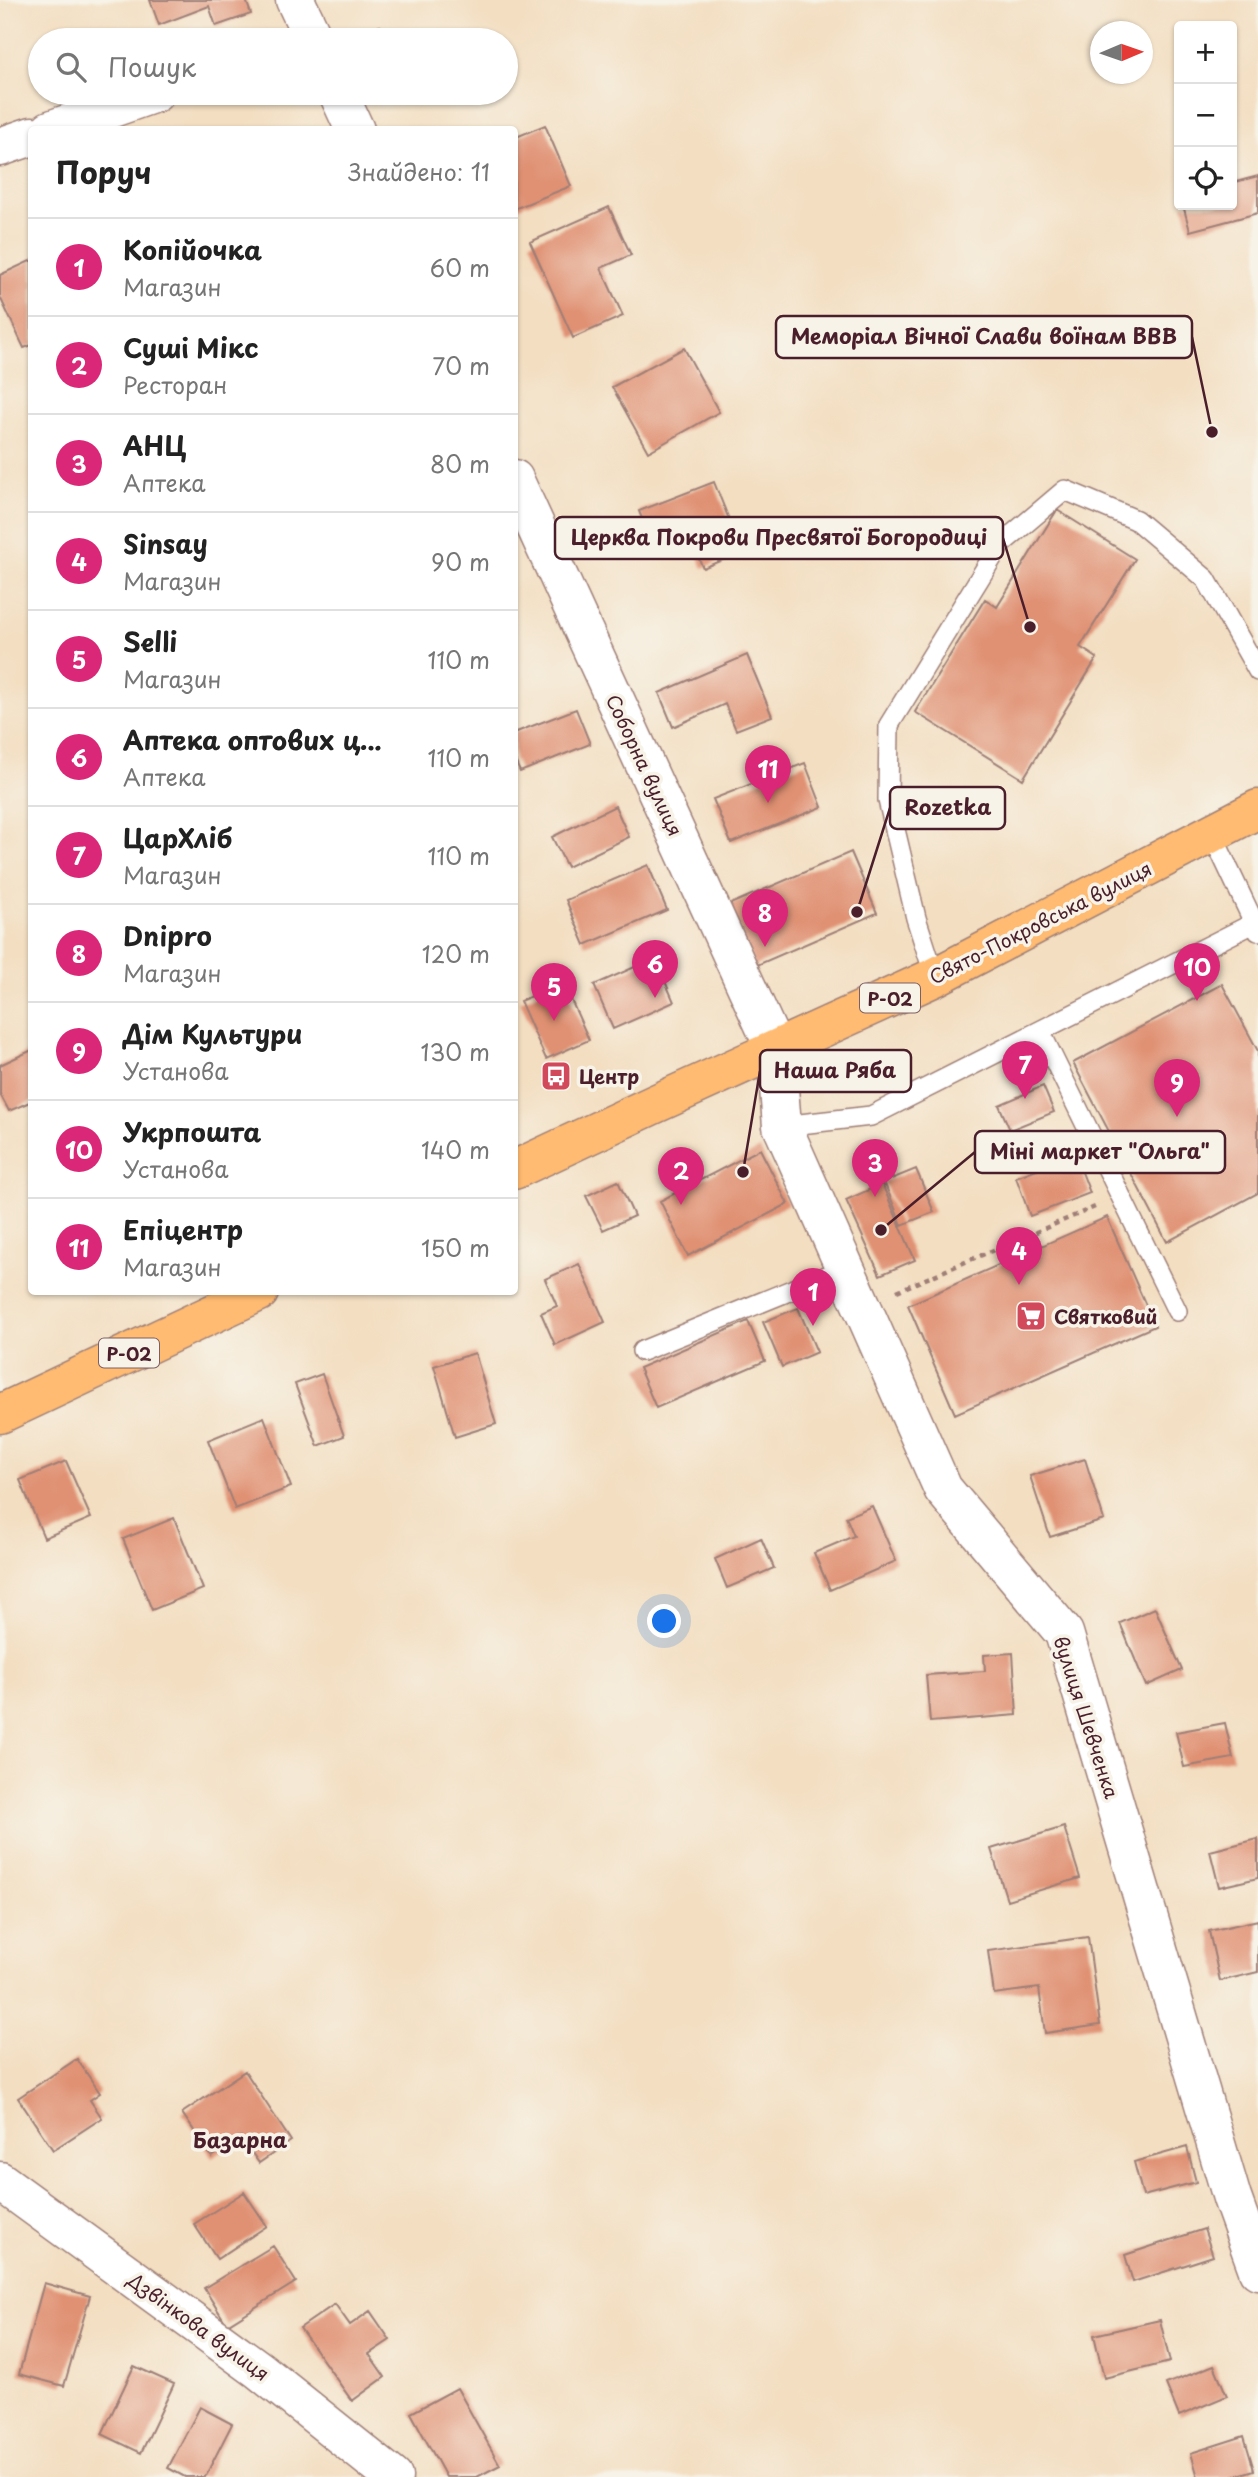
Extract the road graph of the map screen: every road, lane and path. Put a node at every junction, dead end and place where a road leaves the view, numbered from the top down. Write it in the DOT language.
graph roads {
  1 [pos="295,0"];
  2 [pos="306,28"];
  3 [pos="121,105"];
  4 [pos="344,105"];
  5 [pos="61,126"];
  6 [pos="353,126"];
  7 [pos="28,137"];
  8 [pos="0,147"];
  9 [pos="518,488"];
  10 [pos="1258,671"];
  11 [pos="1258,809"];
  12 [pos="1212,834"];
  13 [pos="1256,927"];
  14 [pos="935,977"];
  15 [pos="1040,1031"];
  16 [pos="776,1051"];
  17 [pos="782,1126"];
  18 [pos="518,1168"];
  19 [pos="1120,1195"];
  20 [pos="843,1269"];
  21 [pos="253,1295"];
  22 [pos="860,1307"];
  23 [pos="1177,1311"];
  24 [pos="642,1351"];
  25 [pos="0,1414"];
  26 [pos="0,2181"];
  27 [pos="1258,2270"];
  28 [pos="393,2477"];
  1 -- 2 [label="street"];
  3 -- 5 [label="street"];
  4 -- 6 [label="street"];
  7 -- 8 [label="street"];
  9 -- 16 [label="street, Соборна вулиця"];
  10 -- 14 [label="lane"];
  11 -- 12 [label="main road, Свято-Покровська вулиця / Р-02"];
  12 -- 13 [label="lane"];
  12 -- 14 [label="main road, Свято-Покровська вулиця / Р-02"];
  13 -- 15 [label="lane"];
  14 -- 16 [label="main road, Свято-Покровська вулиця / Р-02"];
  15 -- 17 [label="lane"];
  15 -- 19 [label="lane"];
  16 -- 17 [label="street, вулиця Шевченка"];
  16 -- 18 [label="main road, Свято-Покровська вулиця / Р-02"];
  17 -- 20 [label="street, вулиця Шевченка"];
  19 -- 22 [label="path"];
  19 -- 23 [label="lane"];
  20 -- 22 [label="street, вулиця Шевченка"];
  20 -- 24 [label="lane"];
  21 -- 25 [label="main road, Р-02"];
  22 -- 27 [label="street, вулиця Шевченка"];
  26 -- 28 [label="street, Дзвінкова вулиця"];
}
